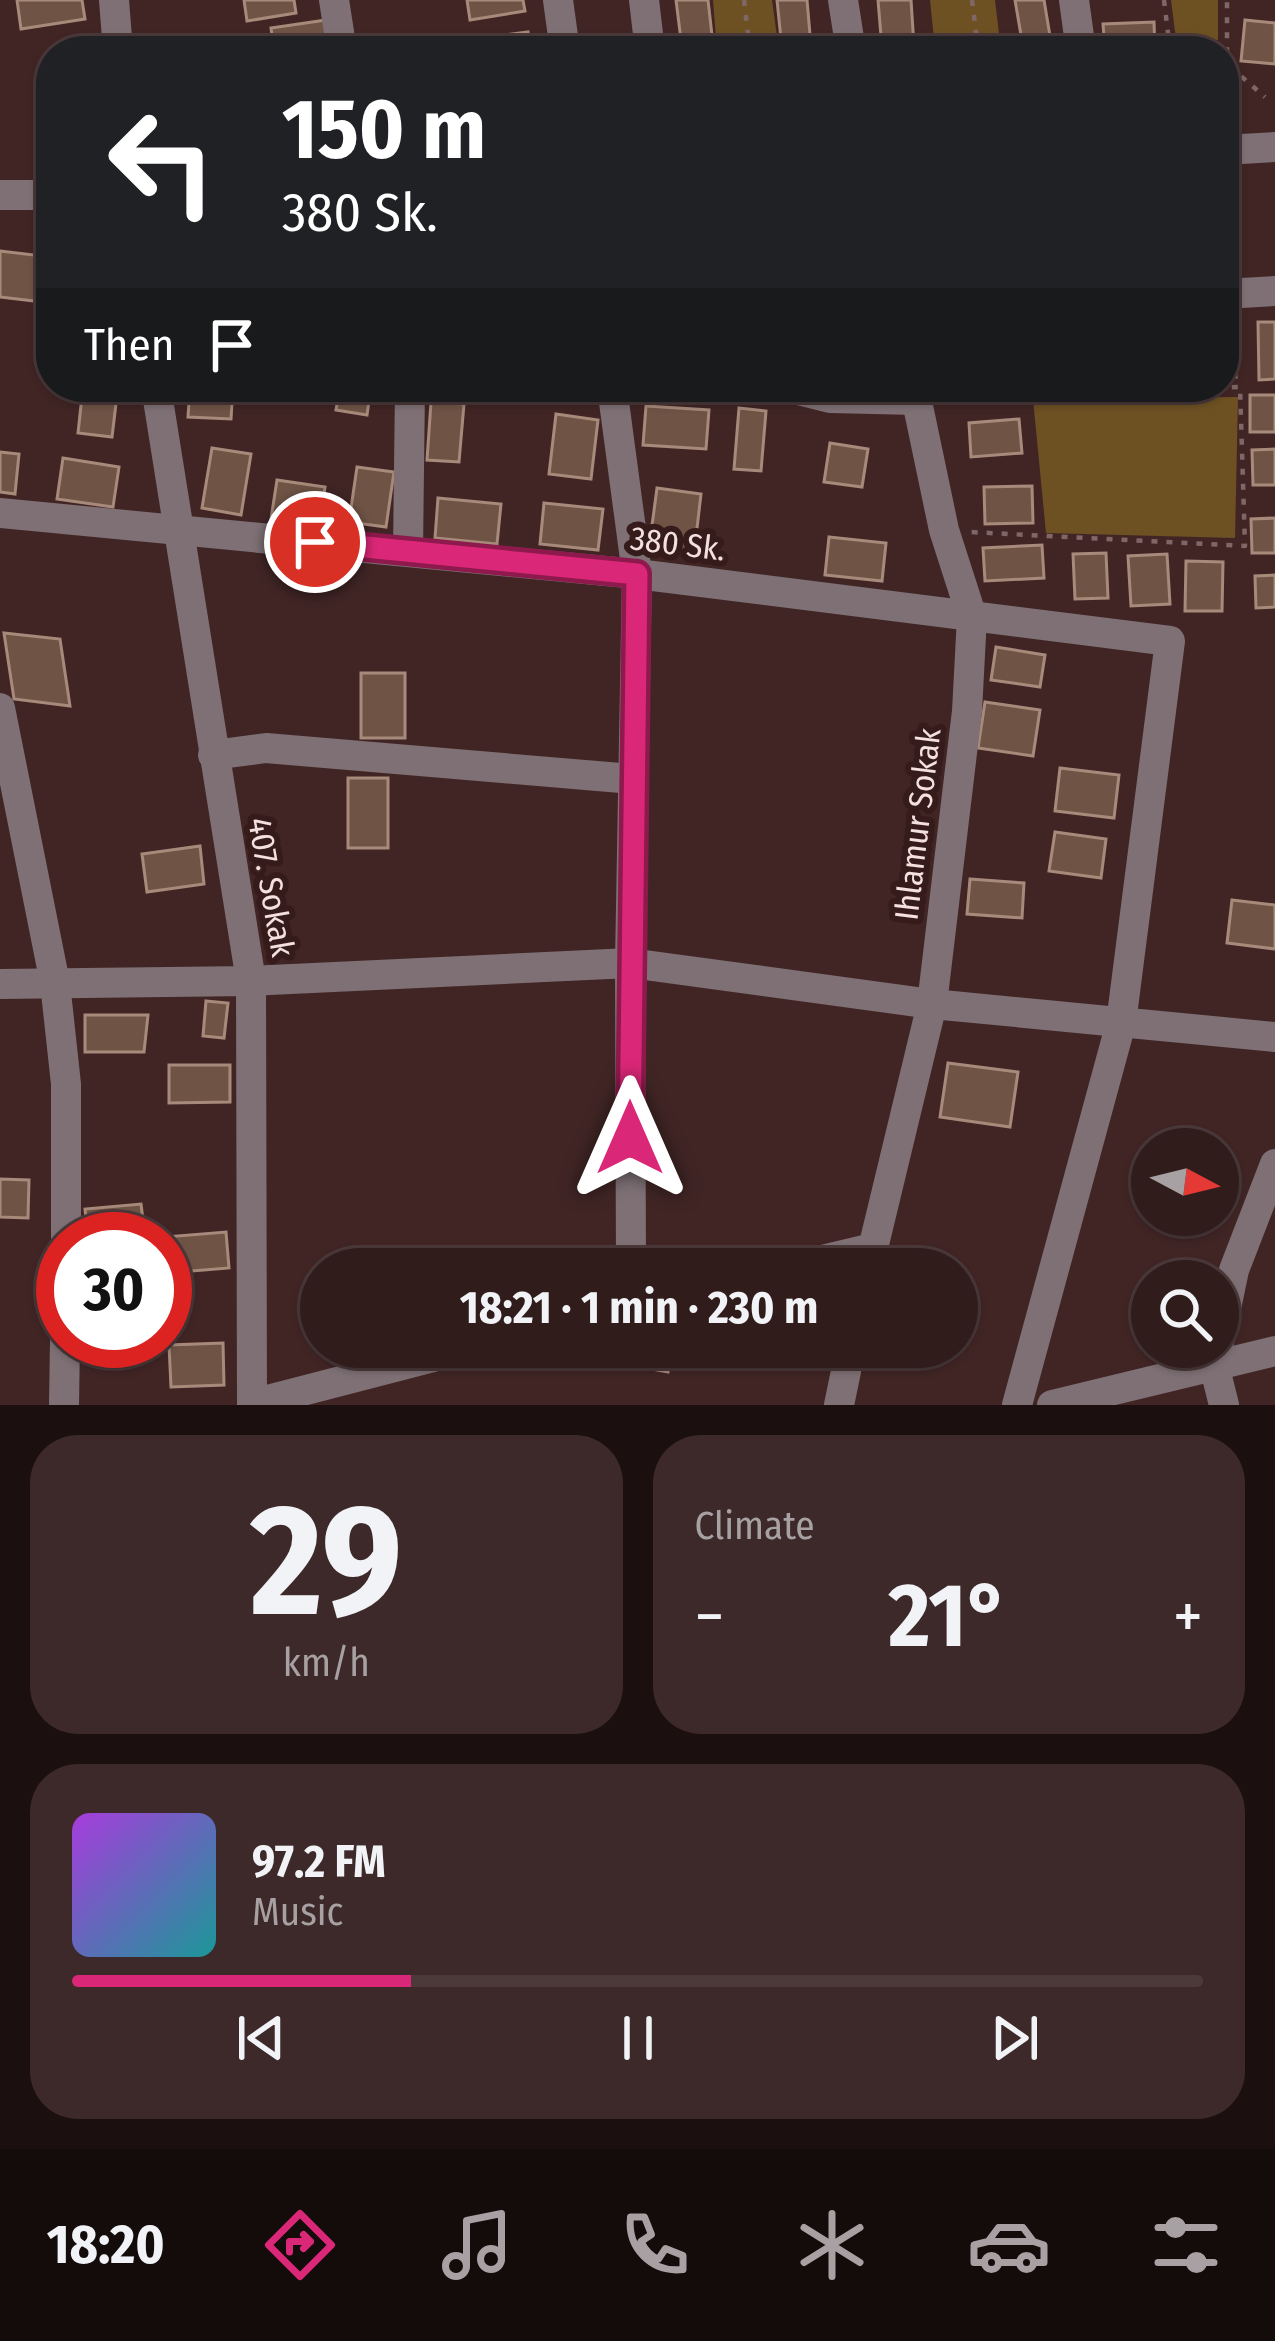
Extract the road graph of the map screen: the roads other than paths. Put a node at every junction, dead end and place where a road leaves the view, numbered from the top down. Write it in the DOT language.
graph roads {
  1 [pos="114,0"];
  2 [pos="334,0"];
  3 [pos="559,0"];
  4 [pos="644,0"];
  5 [pos="843,0"];
  6 [pos="1074,0"];
  7 [pos="117,36"];
  8 [pos="340,36"];
  9 [pos="563,36"];
  10 [pos="648,36"];
  11 [pos="849,36"];
  12 [pos="1079,36"];
  13 [pos="1275,147"];
  14 [pos="1239,149"];
  15 [pos="0,195"];
  16 [pos="36,195"];
  17 [pos="1275,291"];
  18 [pos="1239,292"];
  19 [pos="158,402"];
  20 [pos="410,402"];
  21 [pos="614,402"];
  22 [pos="918,402"];
  23 [pos="0,513"];
  24 [pos="176,528"];
  25 [pos="408,551"];
  26 [pos="637,574"];
  27 [pos="972,617"];
  28 [pos="0,708"];
  29 [pos="213,755"];
  30 [pos="633,779"];
  31 [pos="630,963"];
  32 [pos="251,981"];
  33 [pos="55,982"];
  34 [pos="0,985"];
  35 [pos="932,1004"];
  36 [pos="1121,1023"];
  37 [pos="1275,1037"];
  38 [pos="1275,1164"];
  39 [pos="66,1212"];
  40 [pos="631,1248"];
  41 [pos="872,1248"];
  42 [pos="1238,1260"];
  43 [pos="1275,1351"];
  44 [pos="1239,1352"];
  45 [pos="65,1368"];
  46 [pos="392,1368"];
  47 [pos="847,1368"];
  48 [pos="1169,1368"];
  49 [pos="1219,1368"];
  50 [pos="64,1405"];
  51 [pos="252,1405"];
  52 [pos="839,1405"];
  53 [pos="1017,1405"];
  54 [pos="1052,1405"];
  55 [pos="1224,1405"];
  1 -- 7 [label="street"];
  2 -- 8 [label="street"];
  3 -- 9 [label="street"];
  4 -- 10 [label="street"];
  5 -- 11 [label="street"];
  6 -- 12 [label="street"];
  13 -- 14 [label="street"];
  15 -- 16 [label="street"];
  17 -- 18 [label="street"];
  19 -- 24 [label="street, 407. Sokak"];
  20 -- 25 [label="street"];
  21 -- 26 [label="street"];
  22 -- 27 [label="street, Ihlamur Sokak"];
  23 -- 24 [label="street, 380 Sk."];
  24 -- 25 [label="street, 380 Sk."];
  24 -- 29 [label="street, 407. Sokak"];
  25 -- 26 [label="street, 380 Sk."];
  26 -- 27 [label="street, 380 Sk."];
  26 -- 30 [label="street"];
  27 -- 35 [label="street, Ihlamur Sokak"];
  27 -- 36 [label="street, 380 Sk."];
  28 -- 33 [label="street"];
  29 -- 30 [label="street"];
  29 -- 32 [label="street, 407. Sokak"];
  30 -- 31 [label="street"];
  31 -- 32 [label="street"];
  31 -- 35 [label="street"];
  31 -- 40 [label="street"];
  32 -- 33 [label="street"];
  32 -- 51 [label="street, 407. Sokak"];
  33 -- 34 [label="street"];
  33 -- 39 [label="street"];
  35 -- 36 [label="street"];
  35 -- 41 [label="street, Ihlamur Sokak"];
  36 -- 37 [label="street"];
  36 -- 53 [label="street"];
  38 -- 42 [label="street"];
  43 -- 44 [label="street"];
  45 -- 50 [label="street"];
  46 -- 51 [label="street"];
  47 -- 52 [label="street"];
  48 -- 54 [label="street"];
  49 -- 55 [label="street"];
}
